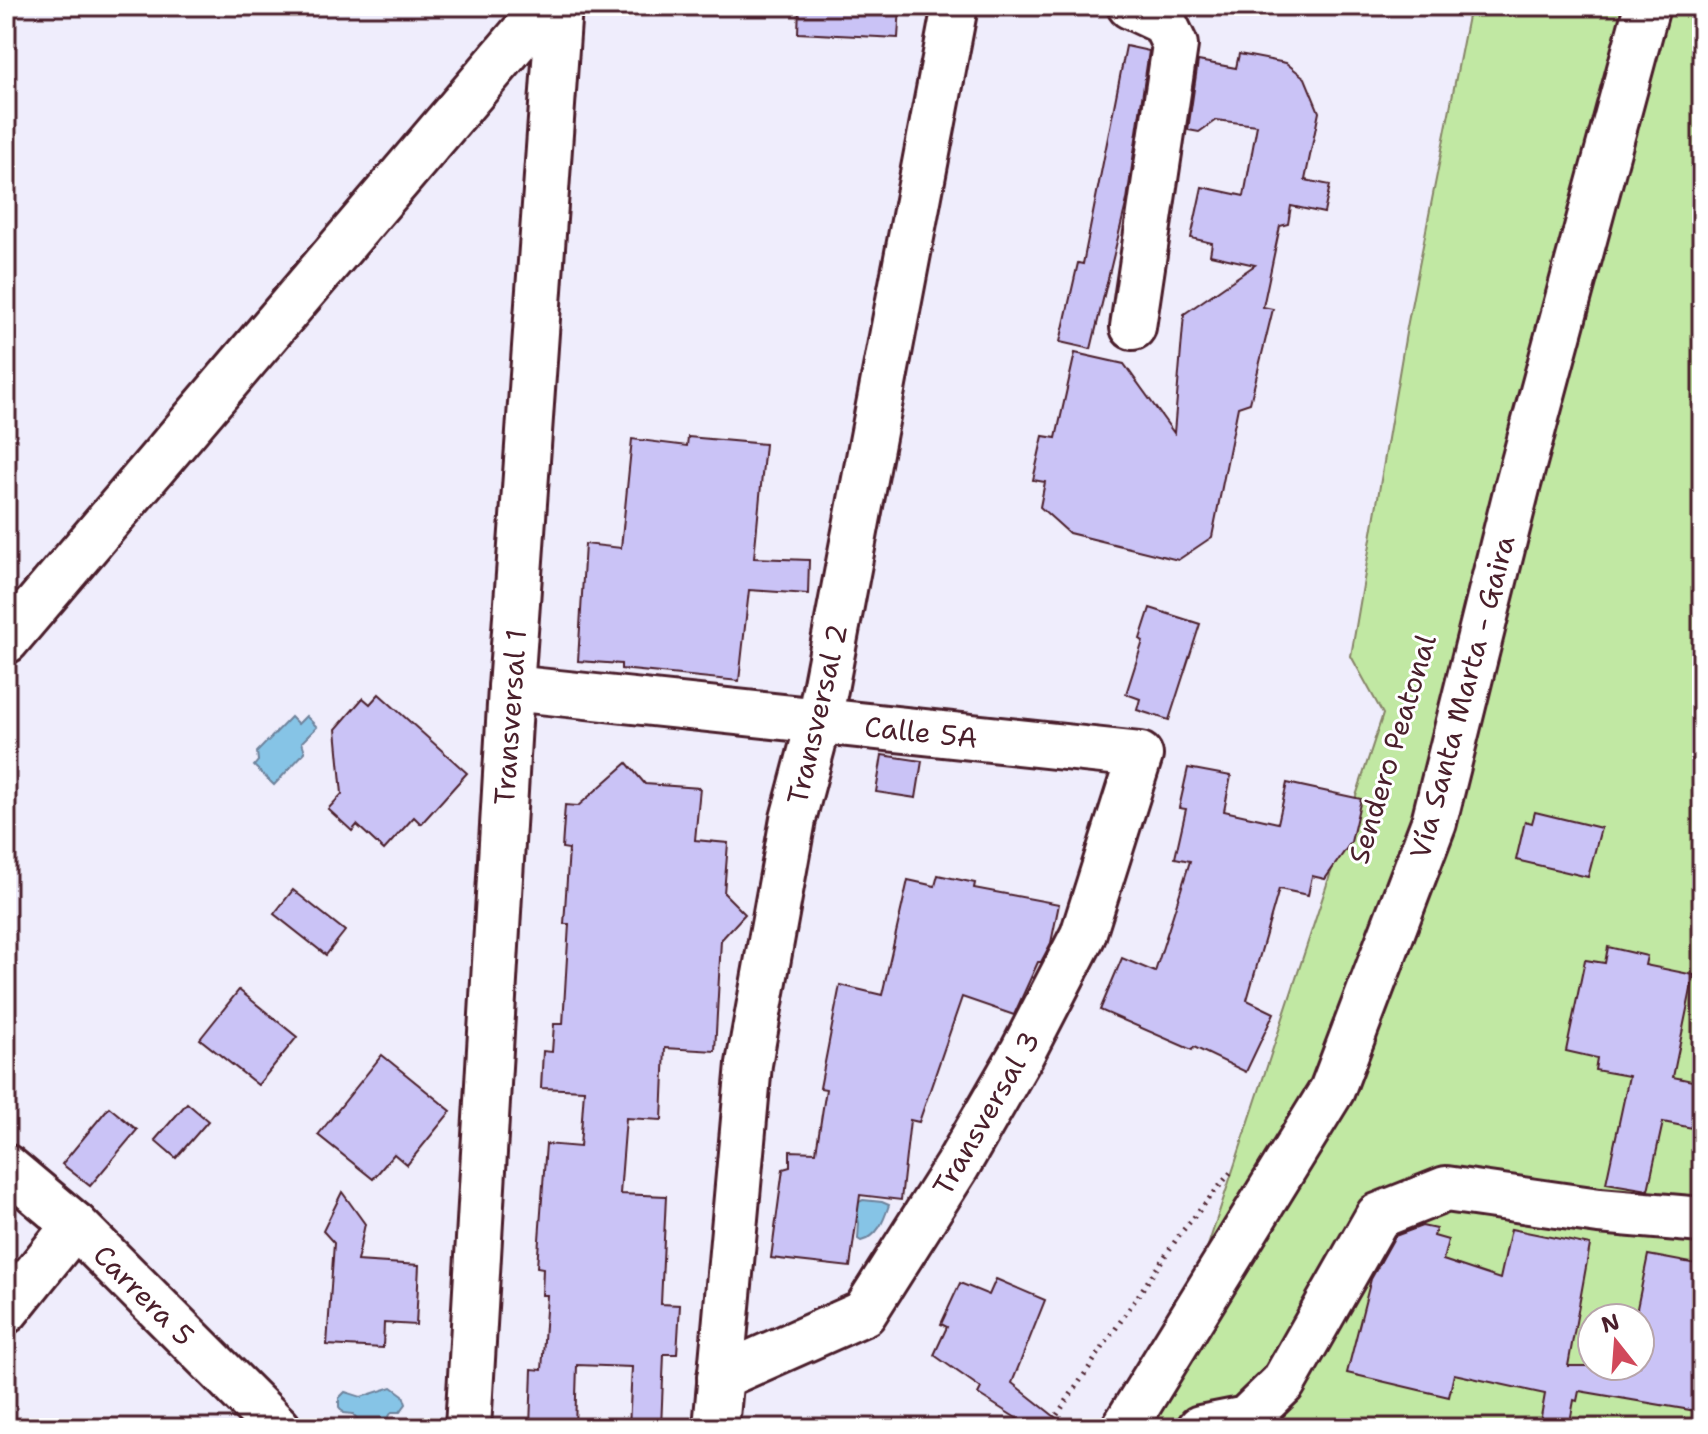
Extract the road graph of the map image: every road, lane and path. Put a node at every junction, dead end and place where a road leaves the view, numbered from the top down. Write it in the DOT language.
graph roads {
  1 [pos="546,6"];
  2 [pos="559,6"];
  3 [pos="955,6"];
  4 [pos="1130,6"];
  5 [pos="1647,6"];
  6 [pos="1133,327"];
  7 [pos="6,641"];
  8 [pos="511,688"];
  9 [pos="819,721"];
  10 [pos="1140,755"];
  11 [pos="1240,1162"];
  12 [pos="6,1167"];
  13 [pos="1702,1220"];
  14 [pos="75,1225"];
  15 [pos="6,1311"];
  16 [pos="720,1377"];
  17 [pos="278,1428"];
  18 [pos="468,1428"];
  19 [pos="716,1428"];
  20 [pos="1048,1428"];
  21 [pos="1124,1428"];
  22 [pos="1200,1428"];
  1 -- 7 [label="street"];
  2 -- 8 [label="street, Transversal 1"];
  3 -- 9 [label="street, Transversal 2"];
  4 -- 6 [label="street"];
  5 -- 21 [label="street, Vía Santa Marta - Gaira"];
  8 -- 9 [label="street, Calle 5A"];
  8 -- 18 [label="street, Transversal 1"];
  9 -- 10 [label="street, Calle 5A"];
  9 -- 16 [label="street, Transversal 2"];
  10 -- 16 [label="street, Transversal 3"];
  11 -- 20 [label="path"];
  12 -- 14 [label="street, Carrera 5"];
  13 -- 22 [label="street"];
  14 -- 15 [label="street"];
  14 -- 17 [label="street, Carrera 5"];
  16 -- 19 [label="street, Transversal 2"];
}
